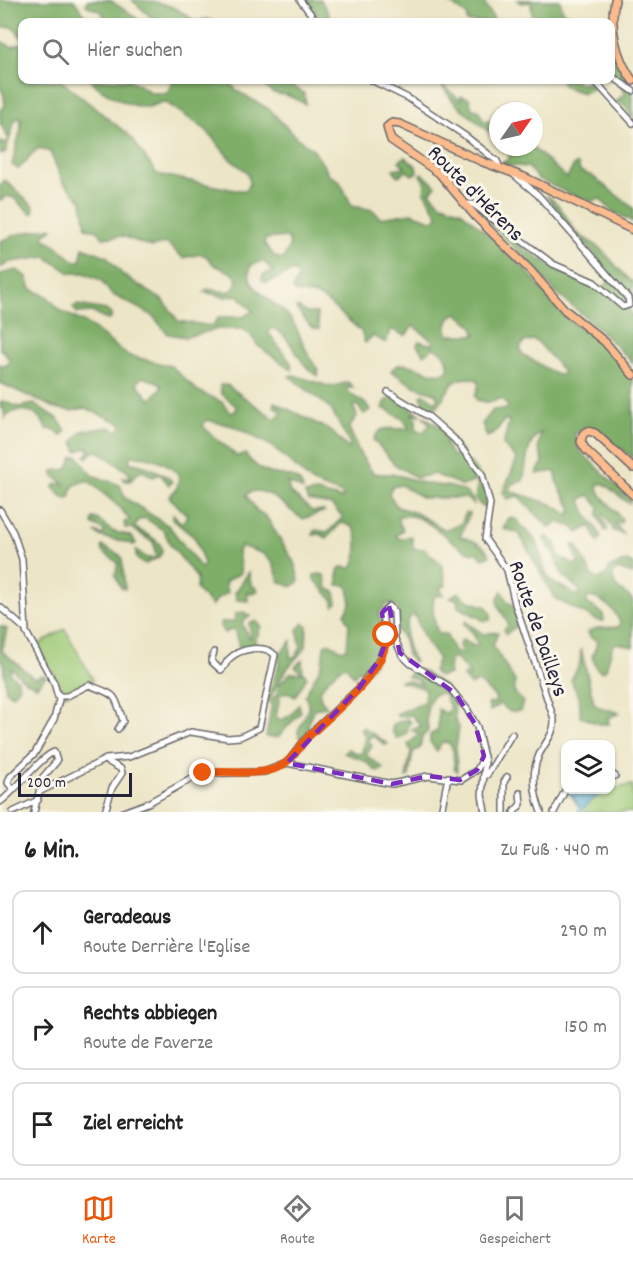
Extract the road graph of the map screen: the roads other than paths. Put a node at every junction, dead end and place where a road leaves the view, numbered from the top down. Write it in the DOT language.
graph roads {
  1 [pos="300,0"];
  2 [pos="615,0"];
  3 [pos="314,18"];
  4 [pos="613,18"];
  5 [pos="615,44"];
  6 [pos="615,78"];
  7 [pos="633,81"];
  8 [pos="379,84"];
  9 [pos="598,84"];
  10 [pos="633,91"];
  11 [pos="633,123"];
  12 [pos="501,168"];
  13 [pos="514,172"];
  14 [pos="464,204"];
  15 [pos="633,230"];
  16 [pos="633,375"];
  17 [pos="388,392"];
  18 [pos="633,468"];
  19 [pos="633,495"];
  20 [pos="0,510"];
  21 [pos="0,606"];
  22 [pos="25,629"];
  23 [pos="214,652"];
  24 [pos="58,696"];
  25 [pos="118,729"];
  26 [pos="512,734"];
  27 [pos="484,756"];
  28 [pos="105,760"];
  29 [pos="287,763"];
  30 [pos="448,777"];
  31 [pos="507,777"];
  32 [pos="484,778"];
  33 [pos="13,789"];
  34 [pos="39,792"];
  35 [pos="520,793"];
  36 [pos="563,794"];
  37 [pos="0,802"];
  38 [pos="39,802"];
  39 [pos="13,812"];
  40 [pos="36,812"];
  41 [pos="105,812"];
  42 [pos="123,812"];
  43 [pos="441,812"];
  44 [pos="485,812"];
  45 [pos="504,812"];
  46 [pos="514,812"];
  47 [pos="541,812"];
  48 [pos="554,812"];
  1 -- 3 [label="street"];
  2 -- 4 [label="main road"];
  5 -- 7 [label="main road"];
  6 -- 10 [label="street"];
  8 -- 12 [label="street"];
  9 -- 11 [label="street"];
  12 -- 13 [label="main road, Route d'Hérens"];
  12 -- 14 [label="main road, Route d'Hérens"];
  13 -- 14 [label="street"];
  13 -- 15 [label="main road, Route d'Hérens"];
  14 -- 16 [label="main road, Route d'Hérens"];
  17 -- 47 [label="street, Route de Dailleys"];
  18 -- 19 [label="main road"];
  20 -- 22 [label="street"];
  21 -- 22 [label="street"];
  22 -- 24 [label="street"];
  23 -- 28 [label="street"];
  24 -- 25 [label="street"];
  24 -- 33 [label="street"];
  26 -- 32 [label="street"];
  27 -- 29 [label="street"];
  27 -- 30 [label="street"];
  27 -- 32 [label="street"];
  28 -- 34 [label="street"];
  28 -- 41 [label="street"];
  29 -- 30 [label="street"];
  29 -- 42 [label="street"];
  30 -- 43 [label="street"];
  31 -- 45 [label="street"];
  32 -- 44 [label="street"];
  33 -- 34 [label="street"];
  33 -- 37 [label="street"];
  34 -- 38 [label="street"];
  35 -- 46 [label="street"];
  36 -- 48 [label="street"];
  38 -- 39 [label="street"];
  38 -- 40 [label="street"];
}
